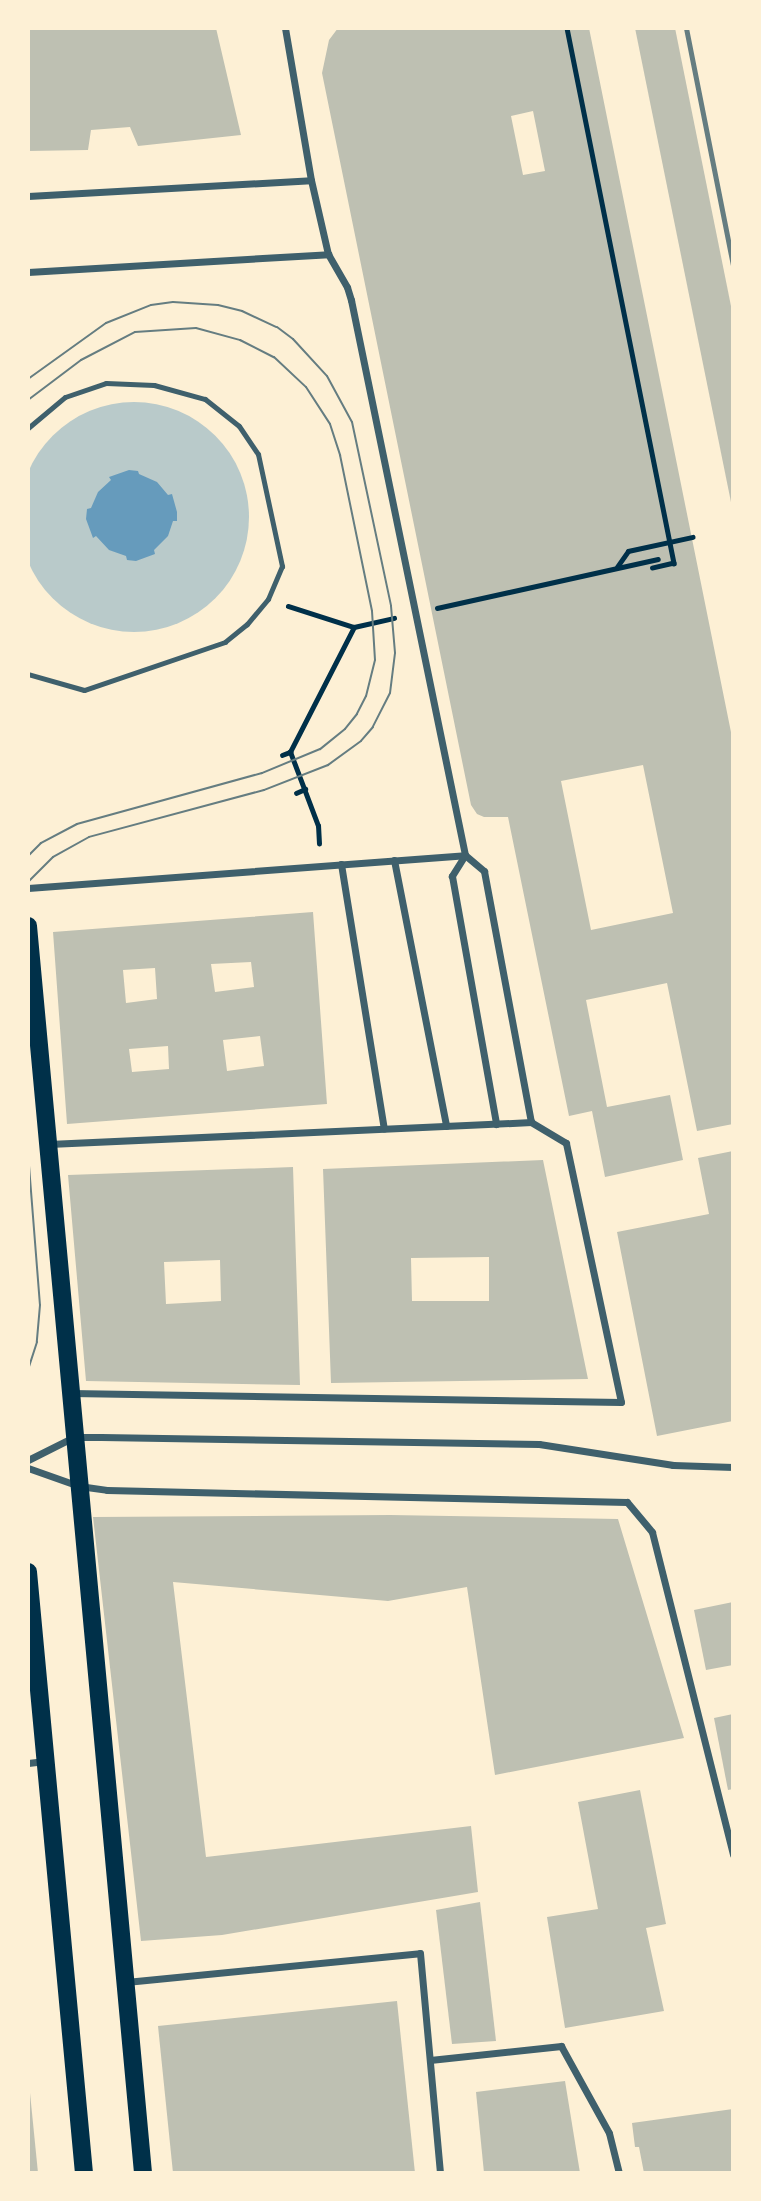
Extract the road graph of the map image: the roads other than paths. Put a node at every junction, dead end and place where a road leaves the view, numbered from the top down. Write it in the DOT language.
graph roads {
  1 [pos="285,28"];
  2 [pos="311,180"];
  3 [pos="28,196"];
  4 [pos="328,254"];
  5 [pos="28,272"];
  6 [pos="28,428"];
  7 [pos="28,674"];
  8 [pos="465,855"];
  9 [pos="394,860"];
  10 [pos="341,864"];
  11 [pos="28,888"];
  12 [pos="28,926"];
  13 [pos="531,1122"];
  14 [pos="496,1124"];
  15 [pos="446,1126"];
  16 [pos="384,1129"];
  17 [pos="49,1144"];
  18 [pos="70,1393"];
  19 [pos="74,1437"];
  20 [pos="28,1460"];
  21 [pos="733,1467"];
  22 [pos="28,1468"];
  23 [pos="79,1486"];
  24 [pos="28,1572"];
  25 [pos="37,1762"];
  26 [pos="733,1856"];
  27 [pos="126,1982"];
  28 [pos="430,2060"];
  29 [pos="83,2173"];
  30 [pos="143,2173"];
  31 [pos="440,2173"];
  32 [pos="620,2173"];
  1 -- 2 [label="street"];
  2 -- 3 [label="street"];
  2 -- 4 [label="street"];
  4 -- 5 [label="street"];
  4 -- 8 [label="street"];
  6 -- 7 [label="lane"];
  8 -- 9 [label="street"];
  8 -- 13 [label="street"];
  8 -- 14 [label="street"];
  9 -- 10 [label="street"];
  9 -- 15 [label="street"];
  10 -- 11 [label="street"];
  10 -- 16 [label="street"];
  12 -- 17 [label="main road"];
  13 -- 14 [label="street"];
  13 -- 18 [label="street"];
  14 -- 15 [label="street"];
  15 -- 16 [label="street"];
  16 -- 17 [label="street"];
  17 -- 18 [label="main road"];
  18 -- 19 [label="main road"];
  19 -- 20 [label="street"];
  19 -- 21 [label="street"];
  19 -- 23 [label="main road"];
  22 -- 23 [label="street"];
  23 -- 26 [label="street"];
  23 -- 27 [label="main road"];
  24 -- 25 [label="main road"];
  25 -- 29 [label="main road"];
  27 -- 28 [label="street"];
  27 -- 30 [label="main road"];
  28 -- 31 [label="street"];
  28 -- 32 [label="street"];
}
